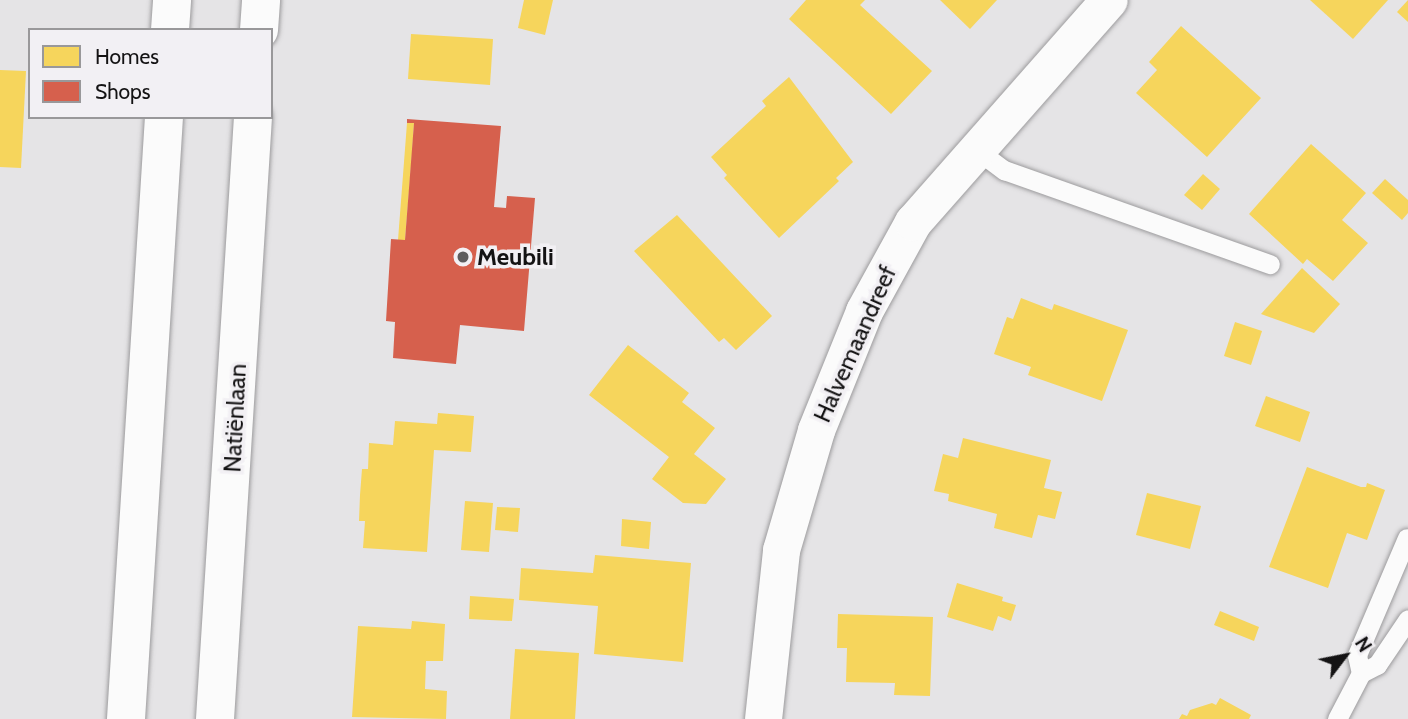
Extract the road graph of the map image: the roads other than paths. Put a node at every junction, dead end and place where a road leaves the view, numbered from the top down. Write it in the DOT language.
graph roads {
  1 [pos="172,0"];
  2 [pos="261,0"];
  3 [pos="1109,0"];
  4 [pos="170,28"];
  5 [pos="259,28"];
  6 [pos="164,119"];
  7 [pos="254,119"];
  8 [pos="976,150"];
  9 [pos="1270,264"];
  10 [pos="1407,538"];
  11 [pos="1408,620"];
  12 [pos="1361,673"];
  13 [pos="126,719"];
  14 [pos="215,719"];
  15 [pos="763,719"];
  16 [pos="1337,719"];
  1 -- 4 [label="main road"];
  2 -- 5 [label="main road"];
  3 -- 8 [label="street, Halvemaandreef"];
  6 -- 13 [label="main road"];
  7 -- 14 [label="main road, Natiënlaan"];
  8 -- 9 [label="lane"];
  8 -- 15 [label="street, Halvemaandreef"];
  10 -- 12 [label="lane"];
  11 -- 12 [label="lane"];
  12 -- 16 [label="lane"];
}
